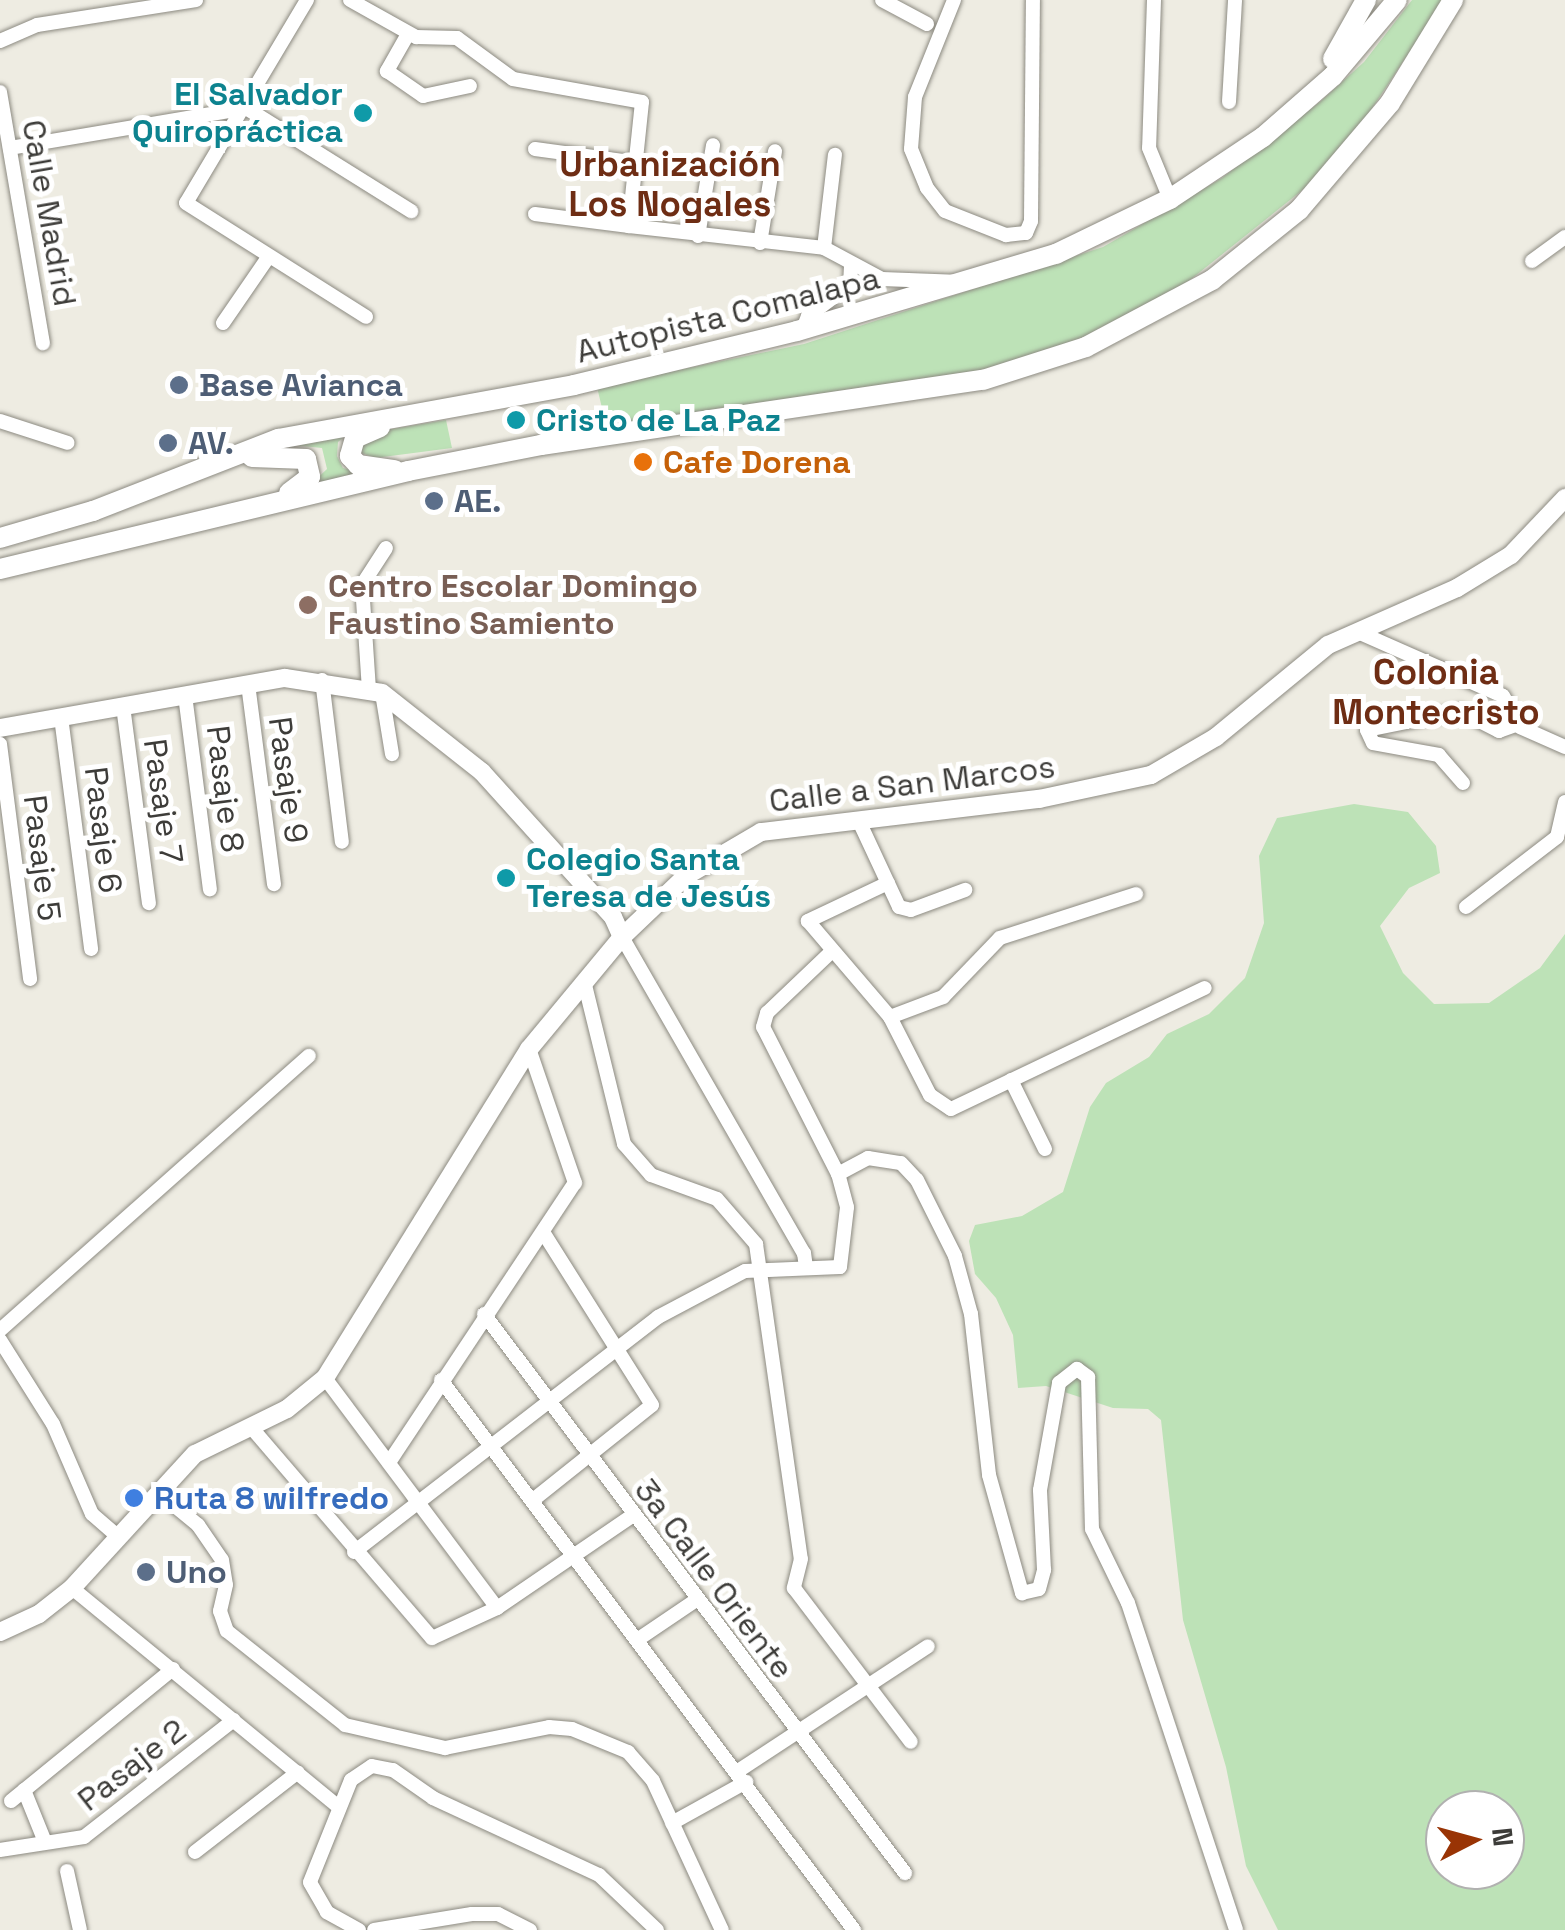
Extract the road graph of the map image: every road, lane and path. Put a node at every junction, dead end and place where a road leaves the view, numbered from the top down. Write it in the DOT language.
graph roads {
  1 [pos="196,0"];
  2 [pos="307,0"];
  3 [pos="350,0"];
  4 [pos="882,0"];
  5 [pos="954,0"];
  6 [pos="1033,0"];
  7 [pos="1154,0"];
  8 [pos="1234,0"];
  9 [pos="1366,0"];
  10 [pos="1397,0"];
  11 [pos="1455,0"];
  12 [pos="130,4"];
  13 [pos="927,24"];
  14 [pos="405,32"];
  15 [pos="0,41"];
  16 [pos="470,86"];
  17 [pos="0,92"];
  18 [pos="1229,102"];
  19 [pos="246,108"];
  20 [pos="1263,138"];
  21 [pos="714,145"];
  22 [pos="10,148"];
  23 [pos="535,149"];
  24 [pos="775,151"];
  25 [pos="835,155"];
  26 [pos="639,163"];
  27 [pos="1170,199"];
  28 [pos="412,211"];
  29 [pos="535,214"];
  30 [pos="629,226"];
  31 [pos="698,236"];
  32 [pos="1565,238"];
  33 [pos="760,243"];
  34 [pos="824,248"];
  35 [pos="270,256"];
  36 [pos="1532,261"];
  37 [pos="851,266"];
  38 [pos="967,284"];
  39 [pos="366,317"];
  40 [pos="224,323"];
  41 [pos="803,329"];
  42 [pos="43,342"];
  43 [pos="410,416"];
  44 [pos="0,421"];
  45 [pos="68,443"];
  46 [pos="194,467"];
  47 [pos="408,471"];
  48 [pos="1565,498"];
  49 [pos="245,508"];
  50 [pos="0,538"];
  51 [pos="386,548"];
  52 [pos="0,569"];
  53 [pos="1358,632"];
  54 [pos="322,680"];
  55 [pos="248,684"];
  56 [pos="376,692"];
  57 [pos="186,695"];
  58 [pos="123,706"];
  59 [pos="61,717"];
  60 [pos="1518,724"];
  61 [pos="0,728"];
  62 [pos="0,744"];
  63 [pos="1565,747"];
  64 [pos="392,754"];
  65 [pos="1464,784"];
  66 [pos="1565,802"];
  67 [pos="858,819"];
  68 [pos="342,842"];
  69 [pos="888,883"];
  70 [pos="274,884"];
  71 [pos="210,890"];
  72 [pos="964,890"];
  73 [pos="1136,894"];
  74 [pos="149,903"];
  75 [pos="1466,907"];
  76 [pos="622,936"];
  77 [pos="91,950"];
  78 [pos="830,952"];
  79 [pos="30,979"];
  80 [pos="584,982"];
  81 [pos="1205,988"];
  82 [pos="890,1017"];
  83 [pos="530,1048"];
  84 [pos="308,1056"];
  85 [pos="1010,1080"];
  86 [pos="1045,1149"];
  87 [pos="838,1174"];
  88 [pos="545,1235"];
  89 [pos="762,1268"];
  90 [pos="806,1268"];
  91 [pos="484,1314"];
  92 [pos="0,1330"];
  93 [pos="0,1340"];
  94 [pos="621,1349"];
  95 [pos="325,1378"];
  96 [pos="442,1380"];
  97 [pos="549,1403"];
  98 [pos="251,1427"];
  99 [pos="492,1446"];
  100 [pos="589,1458"];
  101 [pos="390,1461"];
  102 [pos="158,1492"];
  103 [pos="532,1500"];
  104 [pos="423,1502"];
  105 [pos="632,1516"];
  106 [pos="117,1536"];
  107 [pos="354,1552"];
  108 [pos="575,1558"];
  109 [pos="72,1588"];
  110 [pos="696,1600"];
  111 [pos="498,1608"];
  112 [pos="0,1632"];
  113 [pos="637,1640"];
  114 [pos="928,1646"];
  115 [pos="173,1668"];
  116 [pos="868,1687"];
  117 [pos="234,1720"];
  118 [pos="795,1732"];
  119 [pos="910,1742"];
  120 [pos="298,1772"];
  121 [pos="742,1776"];
  122 [pos="24,1790"];
  123 [pos="11,1801"];
  124 [pos="338,1806"];
  125 [pos="672,1823"];
  126 [pos="46,1842"];
  127 [pos="0,1850"];
  128 [pos="195,1852"];
  129 [pos="67,1871"];
  130 [pos="906,1873"];
  131 [pos="484,1914"];
  132 [pos="80,1930"];
  133 [pos="358,1930"];
  134 [pos="374,1930"];
  135 [pos="477,1930"];
  136 [pos="530,1930"];
  137 [pos="656,1930"];
  138 [pos="722,1930"];
  139 [pos="854,1930"];
  140 [pos="1236,1930"];
  1 -- 12 [label="street"];
  2 -- 19 [label="street"];
  3 -- 14 [label="street"];
  4 -- 13 [label="street"];
  5 -- 6 [label="street"];
  7 -- 27 [label="street"];
  8 -- 18 [label="street"];
  9 -- 20 [label="highway"];
  10 -- 20 [label="highway, Autopista Comalapa"];
  11 -- 47 [label="highway"];
  12 -- 15 [label="street"];
  14 -- 16 [label="street"];
  14 -- 26 [label="street"];
  17 -- 22 [label="street, Calle Madrid"];
  19 -- 22 [label="street"];
  19 -- 28 [label="street"];
  19 -- 35 [label="street"];
  20 -- 27 [label="highway, Autopista Comalapa"];
  21 -- 31 [label="street"];
  22 -- 42 [label="street, Calle Madrid"];
  23 -- 26 [label="street"];
  24 -- 33 [label="street"];
  25 -- 34 [label="street"];
  26 -- 30 [label="street"];
  27 -- 38 [label="highway, Autopista Comalapa"];
  29 -- 30 [label="street"];
  30 -- 31 [label="street"];
  31 -- 33 [label="street"];
  32 -- 36 [label="street"];
  33 -- 34 [label="street"];
  34 -- 37 [label="street"];
  35 -- 39 [label="street"];
  35 -- 40 [label="street"];
  37 -- 38 [label="street"];
  37 -- 41 [label="street"];
  38 -- 41 [label="highway, Autopista Comalapa"];
  41 -- 43 [label="highway, Autopista Comalapa"];
  43 -- 46 [label="highway, Autopista Comalapa"];
  43 -- 47 [label="highway"];
  44 -- 45 [label="street"];
  46 -- 49 [label="highway"];
  46 -- 50 [label="highway, Autopista Comalapa"];
  47 -- 49 [label="highway"];
  48 -- 53 [label="main road, Calle a San Marcos"];
  49 -- 52 [label="highway"];
  51 -- 56 [label="street"];
  53 -- 60 [label="street"];
  53 -- 67 [label="main road, Calle a San Marcos"];
  54 -- 55 [label="main road"];
  54 -- 56 [label="main road"];
  54 -- 68 [label="street"];
  55 -- 57 [label="main road"];
  55 -- 70 [label="street, Pasaje 9"];
  56 -- 64 [label="street"];
  56 -- 76 [label="main road"];
  57 -- 58 [label="main road"];
  57 -- 71 [label="street, Pasaje 8"];
  58 -- 59 [label="main road"];
  58 -- 74 [label="street, Pasaje 7"];
  59 -- 61 [label="main road"];
  59 -- 77 [label="street, Pasaje 6"];
  60 -- 63 [label="street"];
  60 -- 65 [label="street"];
  62 -- 79 [label="street, Pasaje 5"];
  66 -- 75 [label="street"];
  67 -- 69 [label="street"];
  67 -- 76 [label="main road, Calle a San Marcos"];
  69 -- 72 [label="street"];
  69 -- 78 [label="street"];
  73 -- 82 [label="street"];
  76 -- 80 [label="main road, Calle a San Marcos"];
  76 -- 90 [label="street"];
  78 -- 82 [label="street"];
  78 -- 87 [label="street"];
  80 -- 83 [label="main road, Calle a San Marcos"];
  80 -- 89 [label="street"];
  81 -- 85 [label="street"];
  82 -- 85 [label="street"];
  83 -- 88 [label="street"];
  83 -- 95 [label="main road, Calle a San Marcos"];
  84 -- 92 [label="street"];
  85 -- 86 [label="street"];
  87 -- 90 [label="street"];
  87 -- 140 [label="street"];
  88 -- 91 [label="street"];
  88 -- 94 [label="street"];
  89 -- 90 [label="street"];
  89 -- 94 [label="street"];
  89 -- 116 [label="street"];
  91 -- 96 [label="street"];
  91 -- 97 [label="street, 3a Calle Oriente"];
  93 -- 106 [label="street"];
  94 -- 97 [label="street"];
  94 -- 100 [label="street"];
  95 -- 98 [label="main road, Calle a San Marcos"];
  95 -- 101 [label="street"];
  96 -- 99 [label="street"];
  96 -- 101 [label="street"];
  97 -- 99 [label="street"];
  97 -- 100 [label="street, 3a Calle Oriente"];
  98 -- 102 [label="main road, Calle a San Marcos"];
  98 -- 107 [label="street"];
  99 -- 103 [label="street"];
  99 -- 104 [label="street"];
  100 -- 103 [label="street"];
  100 -- 105 [label="street, 3a Calle Oriente"];
  101 -- 104 [label="street"];
  102 -- 106 [label="main road, Calle a San Marcos"];
  102 -- 125 [label="street"];
  103 -- 108 [label="street"];
  104 -- 107 [label="street"];
  104 -- 111 [label="street"];
  105 -- 108 [label="street"];
  105 -- 110 [label="street, 3a Calle Oriente"];
  106 -- 109 [label="main road, Calle a San Marcos"];
  107 -- 111 [label="street"];
  108 -- 111 [label="street"];
  108 -- 113 [label="street"];
  109 -- 112 [label="main road, Calle a San Marcos"];
  109 -- 115 [label="street"];
  110 -- 113 [label="street"];
  110 -- 118 [label="street, 3a Calle Oriente"];
  113 -- 121 [label="street"];
  114 -- 116 [label="street"];
  115 -- 117 [label="street"];
  115 -- 122 [label="street"];
  116 -- 118 [label="street"];
  116 -- 119 [label="street"];
  117 -- 120 [label="street"];
  117 -- 126 [label="street, Pasaje 2"];
  118 -- 121 [label="street"];
  118 -- 130 [label="street, 3a Calle Oriente"];
  120 -- 124 [label="street"];
  120 -- 128 [label="street"];
  121 -- 125 [label="street"];
  121 -- 139 [label="street"];
  122 -- 123 [label="street"];
  122 -- 126 [label="street"];
  124 -- 133 [label="street"];
  124 -- 137 [label="street"];
  125 -- 138 [label="street"];
  126 -- 127 [label="street, Pasaje 2"];
  129 -- 132 [label="street"];
  131 -- 134 [label="street"];
  131 -- 135 [label="street"];
  131 -- 136 [label="street"];
}
